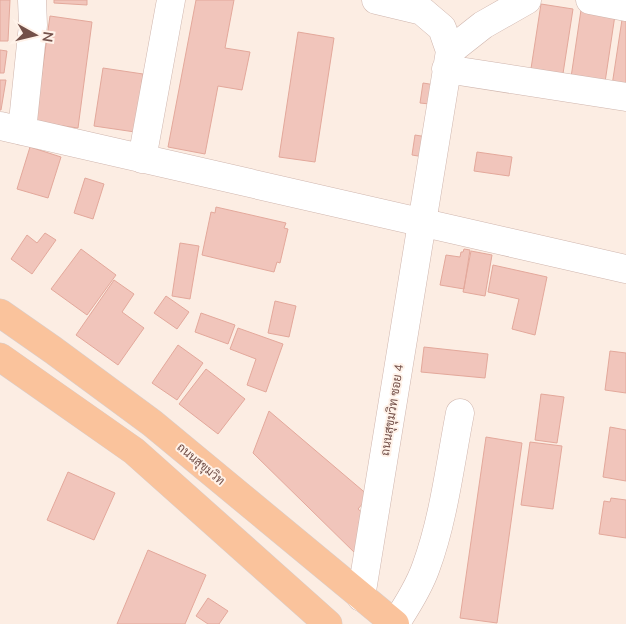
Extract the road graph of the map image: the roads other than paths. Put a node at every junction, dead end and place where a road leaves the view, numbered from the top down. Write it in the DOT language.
graph roads {
  1 [pos="32,0"];
  2 [pos="171,0"];
  3 [pos="376,0"];
  4 [pos="526,0"];
  5 [pos="595,0"];
  6 [pos="626,7"];
  7 [pos="448,60"];
  8 [pos="626,97"];
  9 [pos="11,129"];
  10 [pos="142,158"];
  11 [pos="423,222"];
  12 [pos="626,269"];
  13 [pos="0,313"];
  14 [pos="0,357"];
  15 [pos="460,413"];
  16 [pos="361,597"];
  17 [pos="328,624"];
  18 [pos="395,624"];
  1 -- 9 [label="street"];
  2 -- 10 [label="street"];
  3 -- 7 [label="street"];
  4 -- 7 [label="street"];
  5 -- 6 [label="street"];
  7 -- 8 [label="street"];
  7 -- 11 [label="street, ถนนสุขุมวิท ซอย 4"];
  9 -- 10 [label="street"];
  10 -- 11 [label="street"];
  11 -- 12 [label="street"];
  11 -- 16 [label="street, ถนนสุขุมวิท ซอย 4"];
  13 -- 16 [label="main road, ถนนสุขุมวิท"];
  14 -- 17 [label="main road"];
  15 -- 18 [label="street"];
  16 -- 18 [label="main road, ถนนสุขุมวิท"];
}
